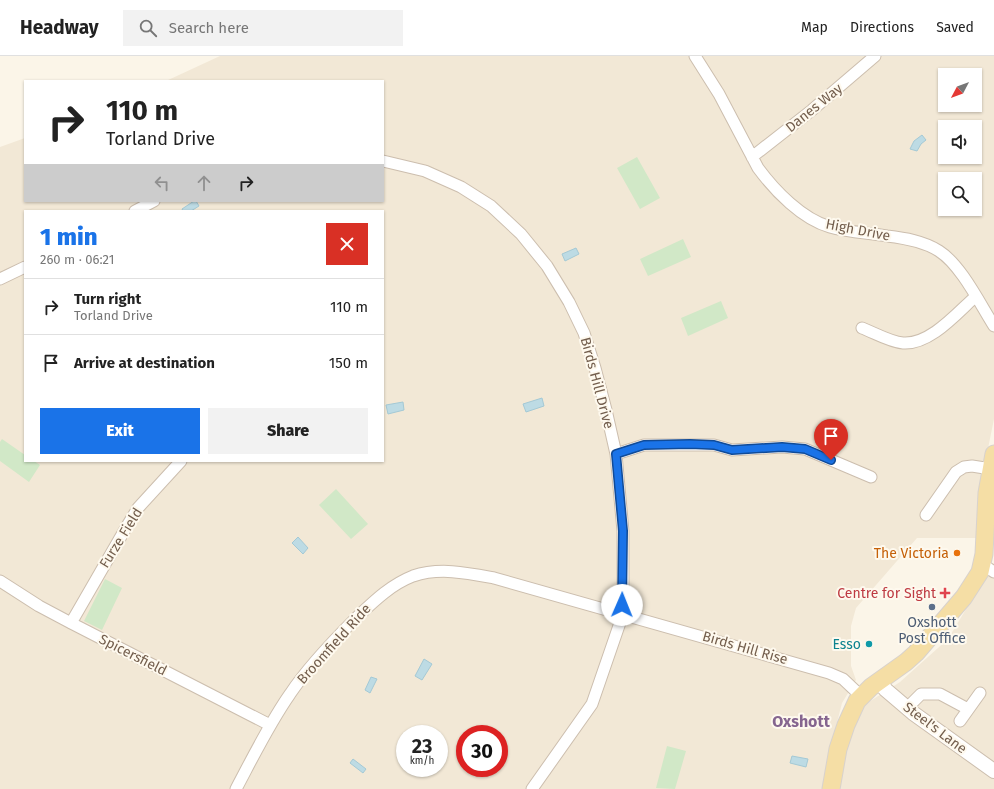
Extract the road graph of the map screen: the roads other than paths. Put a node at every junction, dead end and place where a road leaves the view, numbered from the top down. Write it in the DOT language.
graph roads {
  1 [pos="695,56"];
  2 [pos="875,56"];
  3 [pos="752,157"];
  4 [pos="384,161"];
  5 [pos="152,202"];
  6 [pos="137,210"];
  7 [pos="24,267"];
  8 [pos="0,279"];
  9 [pos="975,296"];
  10 [pos="994,326"];
  11 [pos="862,328"];
  12 [pos="616,454"];
  13 [pos="180,462"];
  14 [pos="993,462"];
  15 [pos="871,477"];
  16 [pos="926,515"];
  17 [pos="988,568"];
  18 [pos="0,581"];
  19 [pos="623,614"];
  20 [pos="71,623"];
  21 [pos="878,681"];
  22 [pos="980,693"];
  23 [pos="861,696"];
  24 [pos="907,708"];
  25 [pos="968,709"];
  26 [pos="960,721"];
  27 [pos="270,725"];
  28 [pos="994,771"];
  29 [pos="236,789"];
  30 [pos="532,789"];
  31 [pos="831,789"];
  1 -- 3 [label="street, High Drive"];
  2 -- 3 [label="street, Danes Way"];
  3 -- 9 [label="street, High Drive"];
  4 -- 12 [label="street, Birds Hill Drive"];
  5 -- 6 [label="street"];
  7 -- 8 [label="street"];
  9 -- 10 [label="street, High Drive"];
  9 -- 11 [label="street"];
  12 -- 15 [label="street"];
  12 -- 19 [label="street, Birds Hill Drive"];
  13 -- 20 [label="street, Furze Field"];
  14 -- 16 [label="street"];
  14 -- 17 [label="main road"];
  17 -- 21 [label="main road"];
  18 -- 20 [label="street, Spicersfield"];
  19 -- 23 [label="street, Birds Hill Rise"];
  19 -- 27 [label="street, Broomfield Ride"];
  19 -- 30 [label="street, Birds Hill Drive"];
  20 -- 27 [label="street, Spicersfield"];
  21 -- 23 [label="main road"];
  21 -- 24 [label="street, Steel's Lane"];
  22 -- 25 [label="street"];
  23 -- 31 [label="main road"];
  24 -- 25 [label="street"];
  24 -- 28 [label="street, Steel's Lane"];
  25 -- 26 [label="street"];
  27 -- 29 [label="street, Broomfield Ride"];
}
